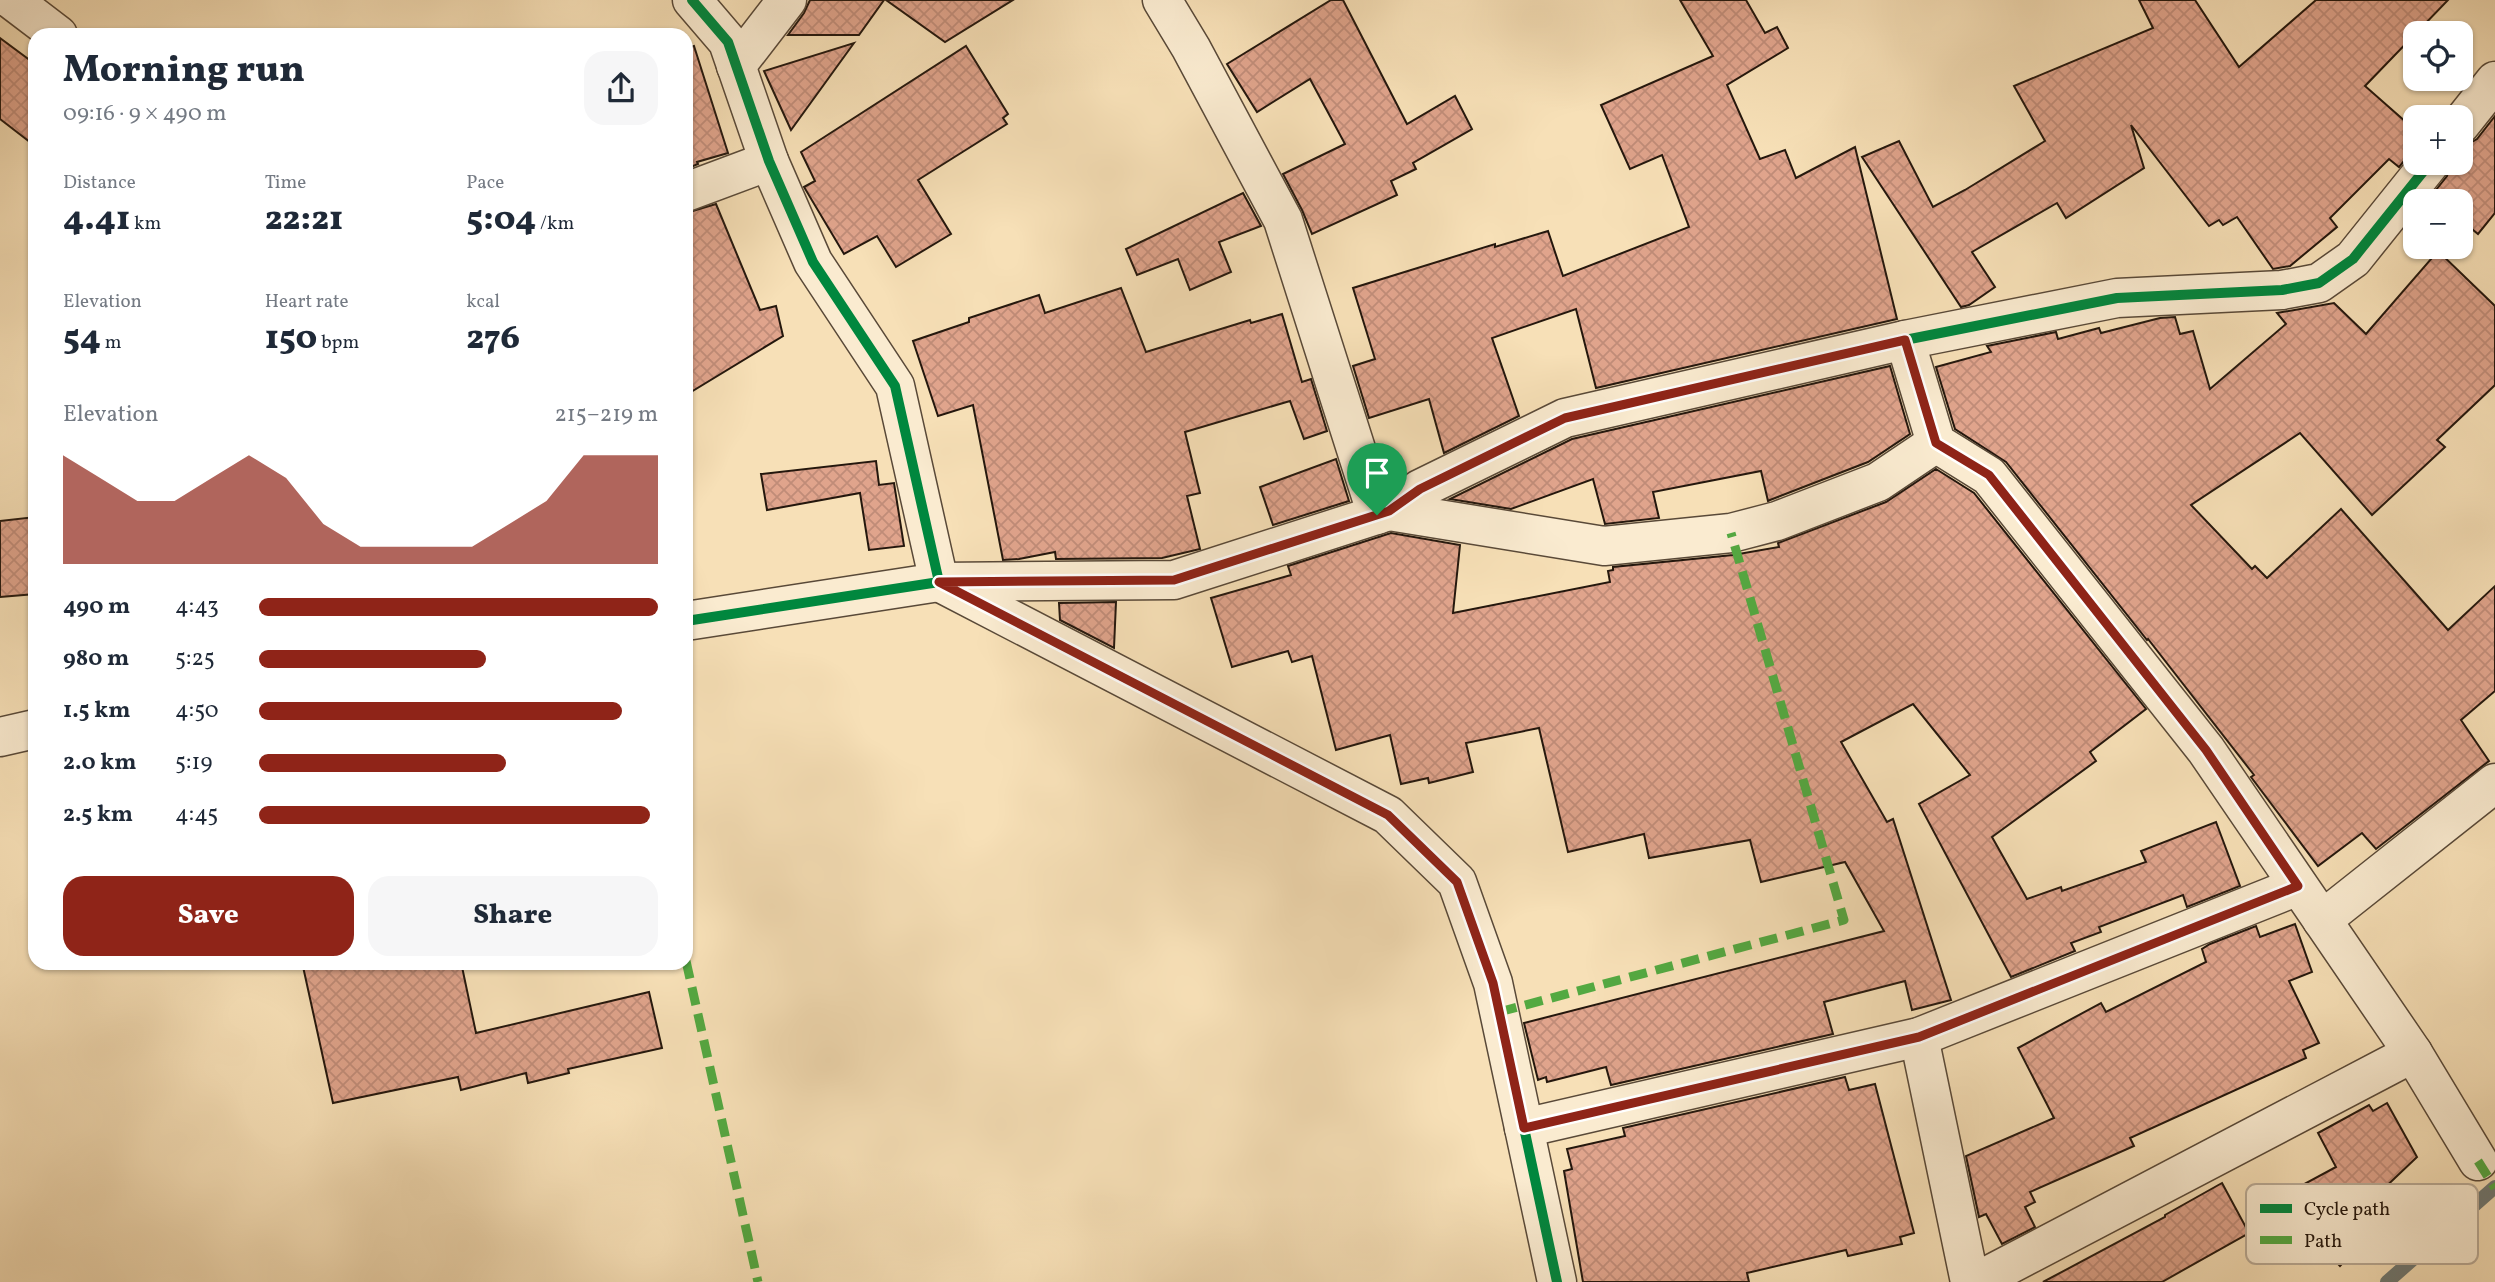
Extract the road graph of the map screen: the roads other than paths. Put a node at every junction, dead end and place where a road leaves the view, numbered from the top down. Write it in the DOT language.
graph roads {
  1 [pos="12,0"];
  2 [pos="692,0"];
  3 [pos="787,0"];
  4 [pos="1163,0"];
  5 [pos="49,28"];
  6 [pos="736,66"];
  7 [pos="2495,81"];
  8 [pos="2473,109"];
  9 [pos="769,161"];
  10 [pos="2420,175"];
  11 [pos="693,189"];
  12 [pos="1905,340"];
  13 [pos="1936,443"];
  14 [pos="1383,513"];
  15 [pos="939,582"];
  16 [pos="693,620"];
  17 [pos="28,731"];
  18 [pos="0,737"];
  19 [pos="2495,783"];
  20 [pos="2298,886"];
  21 [pos="2322,920"];
  22 [pos="1919,1037"];
  23 [pos="2413,1054"];
  24 [pos="1524,1128"];
  25 [pos="2478,1161"];
  26 [pos="1557,1282"];
  27 [pos="1970,1282"];
  28 [pos="1976,1282"];
  1 -- 5 [label="street"];
  2 -- 6 [label="street"];
  3 -- 6 [label="street"];
  4 -- 14 [label="street"];
  6 -- 9 [label="street"];
  7 -- 8 [label="street"];
  9 -- 11 [label="street"];
  9 -- 15 [label="street"];
  10 -- 12 [label="street"];
  12 -- 13 [label="street"];
  12 -- 14 [label="street"];
  13 -- 14 [label="street"];
  13 -- 20 [label="street"];
  14 -- 15 [label="street"];
  15 -- 16 [label="street"];
  15 -- 24 [label="street"];
  17 -- 18 [label="street"];
  19 -- 21 [label="street"];
  20 -- 21 [label="street"];
  20 -- 22 [label="street"];
  21 -- 23 [label="street"];
  22 -- 24 [label="street"];
  22 -- 27 [label="street"];
  23 -- 25 [label="street"];
  23 -- 28 [label="street"];
  24 -- 26 [label="street"];
}
